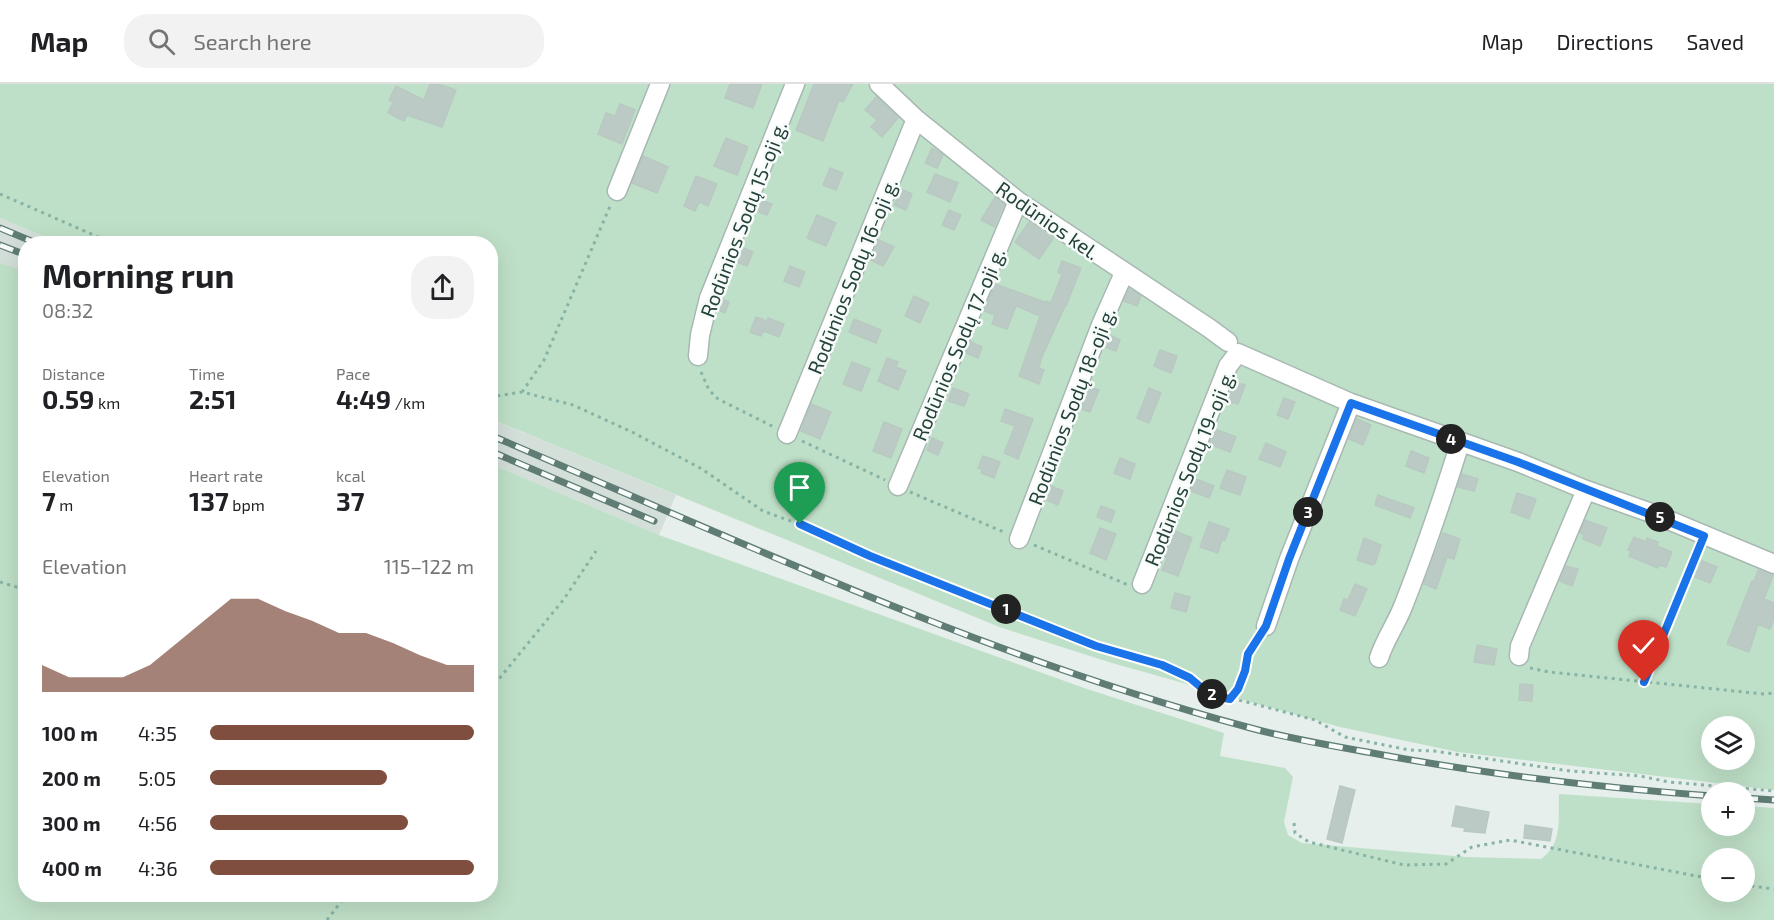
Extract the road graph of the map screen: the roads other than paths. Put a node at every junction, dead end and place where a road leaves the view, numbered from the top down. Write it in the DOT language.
graph roads {
  1 [pos="660,84"];
  2 [pos="795,84"];
  3 [pos="879,84"];
  4 [pos="916,119"];
  5 [pos="617,191"];
  6 [pos="1018,201"];
  7 [pos="1124,273"];
  8 [pos="1233,347"];
  9 [pos="698,356"];
  10 [pos="1351,403"];
  11 [pos="787,434"];
  12 [pos="1460,443"];
  13 [pos="898,486"];
  14 [pos="1586,490"];
  15 [pos="1019,539"];
  16 [pos="1774,564"];
  17 [pos="1142,584"];
  18 [pos="1266,626"];
  19 [pos="1519,656"];
  20 [pos="1379,658"];
  1 -- 5 [label="street"];
  2 -- 9 [label="street, Rodūnios Sodų 15-oji g."];
  3 -- 4 [label="street, Rodūnios kel."];
  4 -- 6 [label="street, Rodūnios kel."];
  4 -- 11 [label="street, Rodūnios Sodų 16-oji g."];
  6 -- 7 [label="street, Rodūnios kel."];
  6 -- 13 [label="street, Rodūnios Sodų 17-oji g."];
  7 -- 8 [label="street, Rodūnios kel."];
  7 -- 15 [label="street, Rodūnios Sodų 18-oji g."];
  8 -- 10 [label="street, Rodūnios kel."];
  8 -- 17 [label="street, Rodūnios Sodų 19-oji g."];
  10 -- 12 [label="street, Rodūnios kel."];
  10 -- 18 [label="street"];
  12 -- 14 [label="street, Rodūnios kel."];
  12 -- 20 [label="street"];
  14 -- 16 [label="street, Rodūnios kel."];
  14 -- 19 [label="street"];
}
